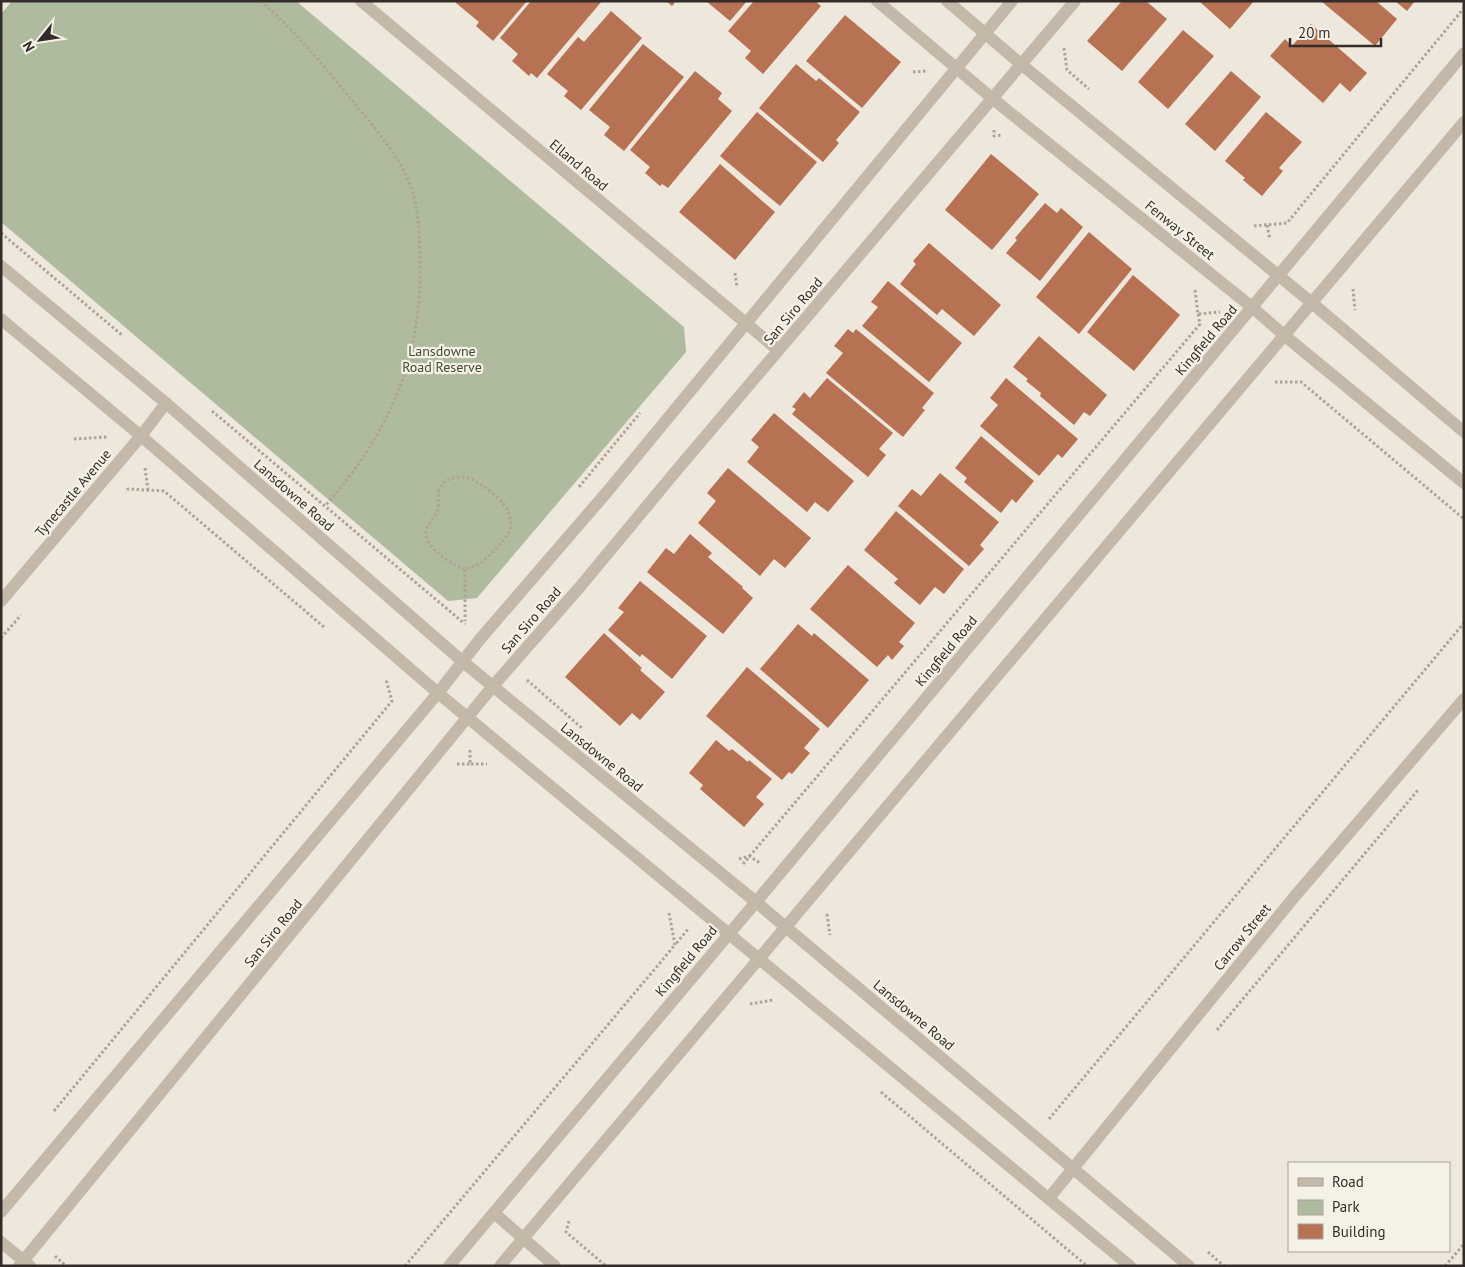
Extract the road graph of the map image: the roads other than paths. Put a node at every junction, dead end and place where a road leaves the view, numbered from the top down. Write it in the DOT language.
graph roads {
  1 [pos="361,1"];
  2 [pos="877,1"];
  3 [pos="948,1"];
  4 [pos="1012,1"];
  5 [pos="1075,1"];
  6 [pos="985,33"];
  7 [pos="1464,53"];
  8 [pos="1022,65"];
  9 [pos="956,67"];
  10 [pos="993,99"];
  11 [pos="1464,122"];
  12 [pos="1,266"];
  13 [pos="1279,276"];
  14 [pos="1312,303"];
  15 [pos="1253,308"];
  16 [pos="1,319"];
  17 [pos="745,324"];
  18 [pos="1284,336"];
  19 [pos="778,350"];
  20 [pos="166,403"];
  21 [pos="1464,432"];
  22 [pos="141,436"];
  23 [pos="1464,483"];
  24 [pos="1,601"];
  25 [pos="462,661"];
  26 [pos="493,686"];
  27 [pos="438,693"];
  28 [pos="1464,699"];
  29 [pos="468,719"];
  30 [pos="756,902"];
  31 [pos="785,926"];
  32 [pos="729,933"];
  33 [pos="759,958"];
  34 [pos="1074,1169"];
  35 [pos="1049,1198"];
  36 [pos="1,1212"];
  37 [pos="494,1214"];
  38 [pos="522,1238"];
  39 [pos="1,1242"];
  40 [pos="24,1264"];
  41 [pos="449,1266"];
  42 [pos="500,1266"];
  43 [pos="555,1266"];
  44 [pos="1130,1266"];
  45 [pos="1189,1266"];
  1 -- 17 [label="street, Elland Road"];
  2 -- 9 [label="street, Fenway Street"];
  3 -- 6 [label="street, Fenway Street"];
  4 -- 6 [label="street, San Siro Road"];
  5 -- 8 [label="street, San Siro Road"];
  6 -- 8 [label="street, Fenway Street"];
  6 -- 9 [label="street, San Siro Road"];
  7 -- 13 [label="street, Kingfield Road"];
  8 -- 10 [label="street, San Siro Road"];
  8 -- 13 [label="street, Fenway Street"];
  9 -- 10 [label="street, Fenway Street"];
  9 -- 17 [label="street, San Siro Road"];
  10 -- 15 [label="street, Fenway Street"];
  10 -- 19 [label="street, San Siro Road"];
  11 -- 14 [label="street"];
  12 -- 20 [label="street, Lansdowne Road"];
  13 -- 14 [label="street, Fenway Street"];
  13 -- 15 [label="street, Kingfield Road"];
  14 -- 18 [label="street"];
  14 -- 21 [label="street, Fenway Street"];
  15 -- 18 [label="street, Fenway Street"];
  15 -- 30 [label="street, Kingfield Road"];
  16 -- 22 [label="street"];
  17 -- 19 [label="street, Elland Road"];
  17 -- 25 [label="street, San Siro Road"];
  18 -- 23 [label="street, Fenway Street"];
  18 -- 31 [label="street"];
  19 -- 26 [label="street, San Siro Road"];
  20 -- 22 [label="street, Tynecastle Avenue"];
  20 -- 25 [label="street, Lansdowne Road"];
  22 -- 24 [label="street, Tynecastle Avenue"];
  22 -- 27 [label="street"];
  25 -- 26 [label="street, Lansdowne Road"];
  25 -- 27 [label="street, San Siro Road"];
  26 -- 29 [label="street, San Siro Road"];
  26 -- 30 [label="street, Lansdowne Road"];
  27 -- 29 [label="street"];
  27 -- 36 [label="street, San Siro Road"];
  28 -- 34 [label="street, Carrow Street"];
  29 -- 32 [label="street"];
  29 -- 40 [label="street, San Siro Road"];
  30 -- 31 [label="street, Lansdowne Road"];
  30 -- 32 [label="street, Kingfield Road"];
  31 -- 33 [label="street"];
  31 -- 34 [label="street, Lansdowne Road"];
  32 -- 33 [label="street"];
  32 -- 37 [label="street, Kingfield Road"];
  33 -- 35 [label="street"];
  33 -- 38 [label="street"];
  34 -- 35 [label="street, Carrow Street"];
  34 -- 45 [label="street, Lansdowne Road"];
  35 -- 44 [label="street"];
  37 -- 38 [label="street"];
  37 -- 41 [label="street, Kingfield Road"];
  38 -- 42 [label="street"];
  38 -- 43 [label="street"];
  39 -- 40 [label="street"];
}
